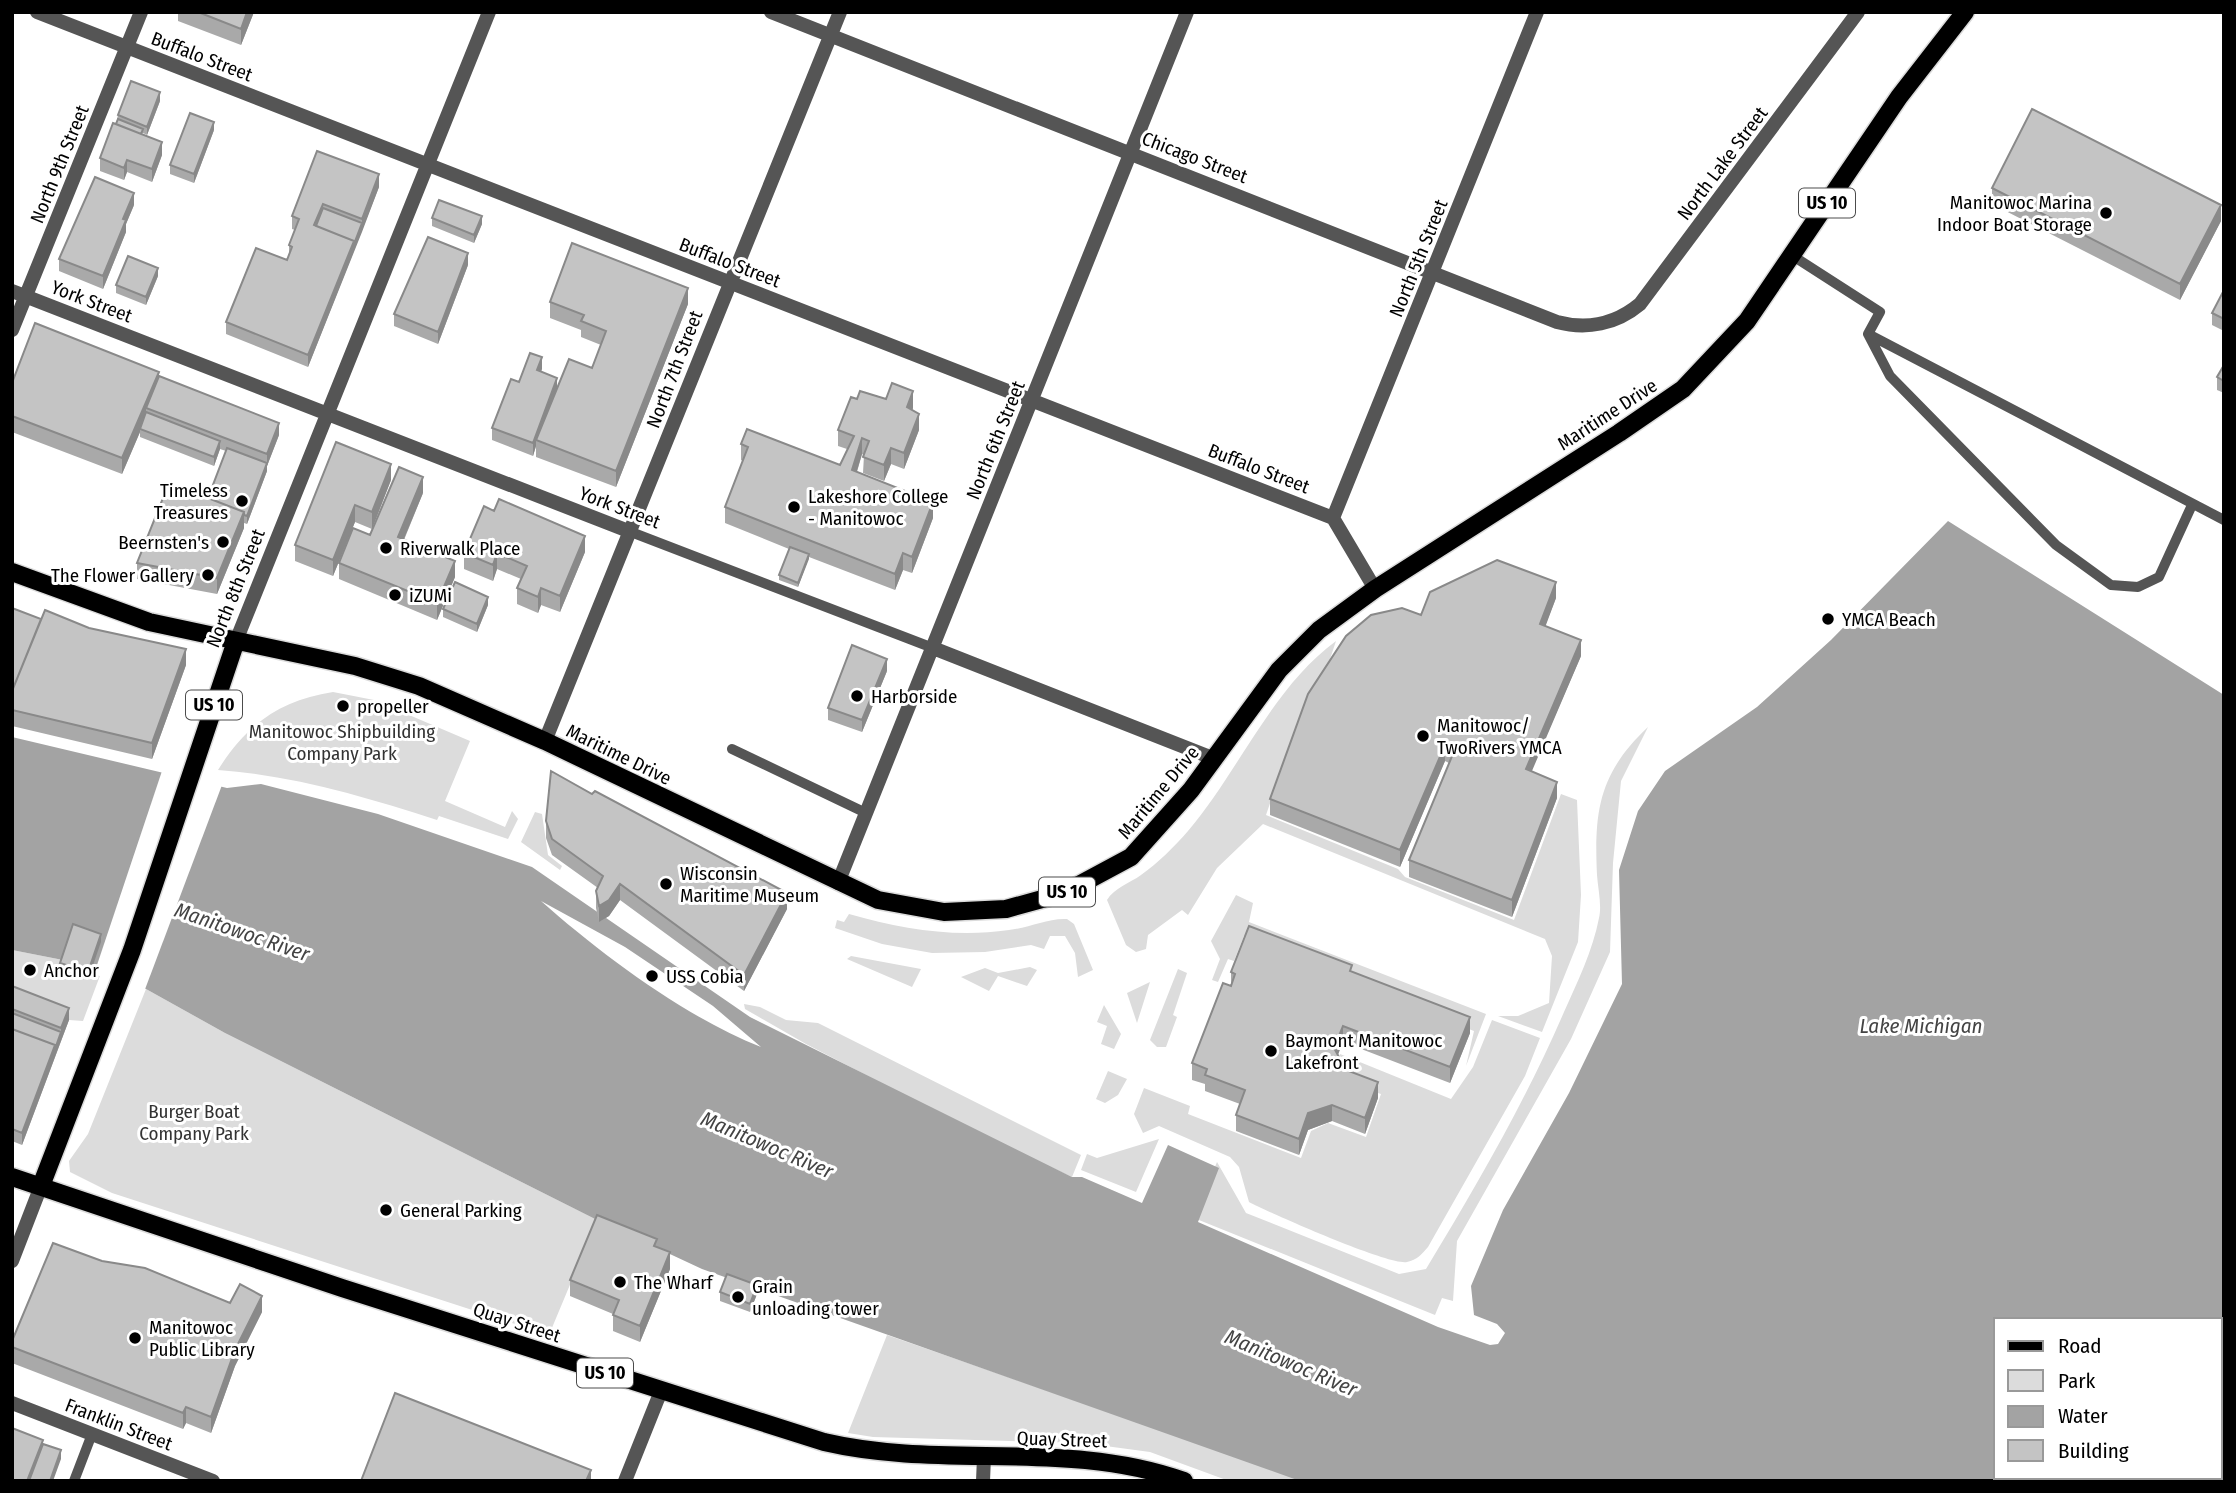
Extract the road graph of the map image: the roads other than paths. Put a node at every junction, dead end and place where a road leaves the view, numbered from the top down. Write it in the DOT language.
graph roads {
  1 [pos="37,12"];
  2 [pos="141,12"];
  3 [pos="489,12"];
  4 [pos="771,12"];
  5 [pos="840,12"];
  6 [pos="1187,12"];
  7 [pos="1537,12"];
  8 [pos="1858,12"];
  9 [pos="1965,12"];
  10 [pos="831,35"];
  11 [pos="127,47"];
  12 [pos="1131,153"];
  13 [pos="427,165"];
  14 [pos="1793,256"];
  15 [pos="1433,272"];
  16 [pos="729,282"];
  17 [pos="19,293"];
  18 [pos="1606,323"];
  19 [pos="12,330"];
  20 [pos="1867,334"];
  21 [pos="1031,401"];
  22 [pos="328,414"];
  23 [pos="2192,505"];
  24 [pos="1333,518"];
  25 [pos="2224,520"];
  26 [pos="631,532"];
  27 [pos="12,572"];
  28 [pos="1375,589"];
  29 [pos="236,641"];
  30 [pos="933,648"];
  31 [pos="545,741"];
  32 [pos="732,749"];
  33 [pos="1215,759"];
  34 [pos="866,813"];
  35 [pos="838,883"];
  36 [pos="12,1177"];
  37 [pos="41,1186"];
  38 [pos="12,1261"];
  39 [pos="661,1391"];
  40 [pos="12,1403"];
  41 [pos="92,1434"];
  42 [pos="984,1457"];
  43 [pos="74,1481"];
  44 [pos="213,1481"];
  45 [pos="625,1481"];
  46 [pos="983,1481"];
  47 [pos="1184,1481"];
  1 -- 11 [label="street, Buffalo Street"];
  2 -- 11 [label="street, North 9th Street"];
  3 -- 13 [label="street, North 8th Street"];
  4 -- 10 [label="street, Chicago Street"];
  5 -- 10 [label="street, North 7th Street"];
  6 -- 12 [label="street, North 6th Street"];
  7 -- 15 [label="street, North 5th Street"];
  8 -- 18 [label="street, North Lake Street"];
  9 -- 14 [label="main road, Maritime Drive / US 10"];
  10 -- 12 [label="street, Chicago Street"];
  10 -- 16 [label="street, North 7th Street"];
  11 -- 13 [label="street, Buffalo Street"];
  11 -- 17 [label="street, North 9th Street"];
  12 -- 15 [label="street, Chicago Street"];
  12 -- 21 [label="street, North 6th Street"];
  13 -- 16 [label="street, Buffalo Street"];
  13 -- 22 [label="street, North 8th Street"];
  14 -- 20 [label="lane"];
  14 -- 28 [label="main road, Maritime Drive / US 10"];
  15 -- 18 [label="street, Chicago Street"];
  15 -- 24 [label="street, North 5th Street"];
  16 -- 21 [label="street, Buffalo Street"];
  16 -- 26 [label="street, North 7th Street"];
  17 -- 19 [label="street, North 9th Street"];
  17 -- 22 [label="street, York Street"];
  20 -- 23 [label="lane"];
  20 -- 23 [label="lane"];
  21 -- 24 [label="street, Buffalo Street"];
  21 -- 30 [label="street, North 6th Street"];
  22 -- 26 [label="street, York Street"];
  22 -- 29 [label="street, North 8th Street"];
  23 -- 25 [label="lane"];
  24 -- 28 [label="street"];
  26 -- 30 [label="lane, York Street"];
  26 -- 31 [label="street, North 7th Street"];
  27 -- 29 [label="main road, Maritime Drive"];
  28 -- 33 [label="main road, Maritime Drive / US 10"];
  29 -- 31 [label="main road, Maritime Drive / US 10"];
  29 -- 37 [label="main road, North 8th Street / US 10"];
  30 -- 33 [label="street, York Street"];
  30 -- 34 [label="street, North 6th Street"];
  31 -- 35 [label="main road, Maritime Drive / US 10"];
  32 -- 34 [label="lane"];
  33 -- 35 [label="main road, Maritime Drive / US 10"];
  34 -- 35 [label="street, North 6th Street"];
  36 -- 37 [label="main road, Quay Street"];
  37 -- 38 [label="street"];
  37 -- 39 [label="main road, Quay Street / US 10"];
  39 -- 42 [label="main road, Quay Street / US 10"];
  39 -- 45 [label="street"];
  40 -- 41 [label="street, Franklin Street"];
  41 -- 43 [label="lane"];
  41 -- 44 [label="street, Franklin Street"];
  42 -- 46 [label="street"];
  42 -- 47 [label="main road, Quay Street / US 10"];
}
